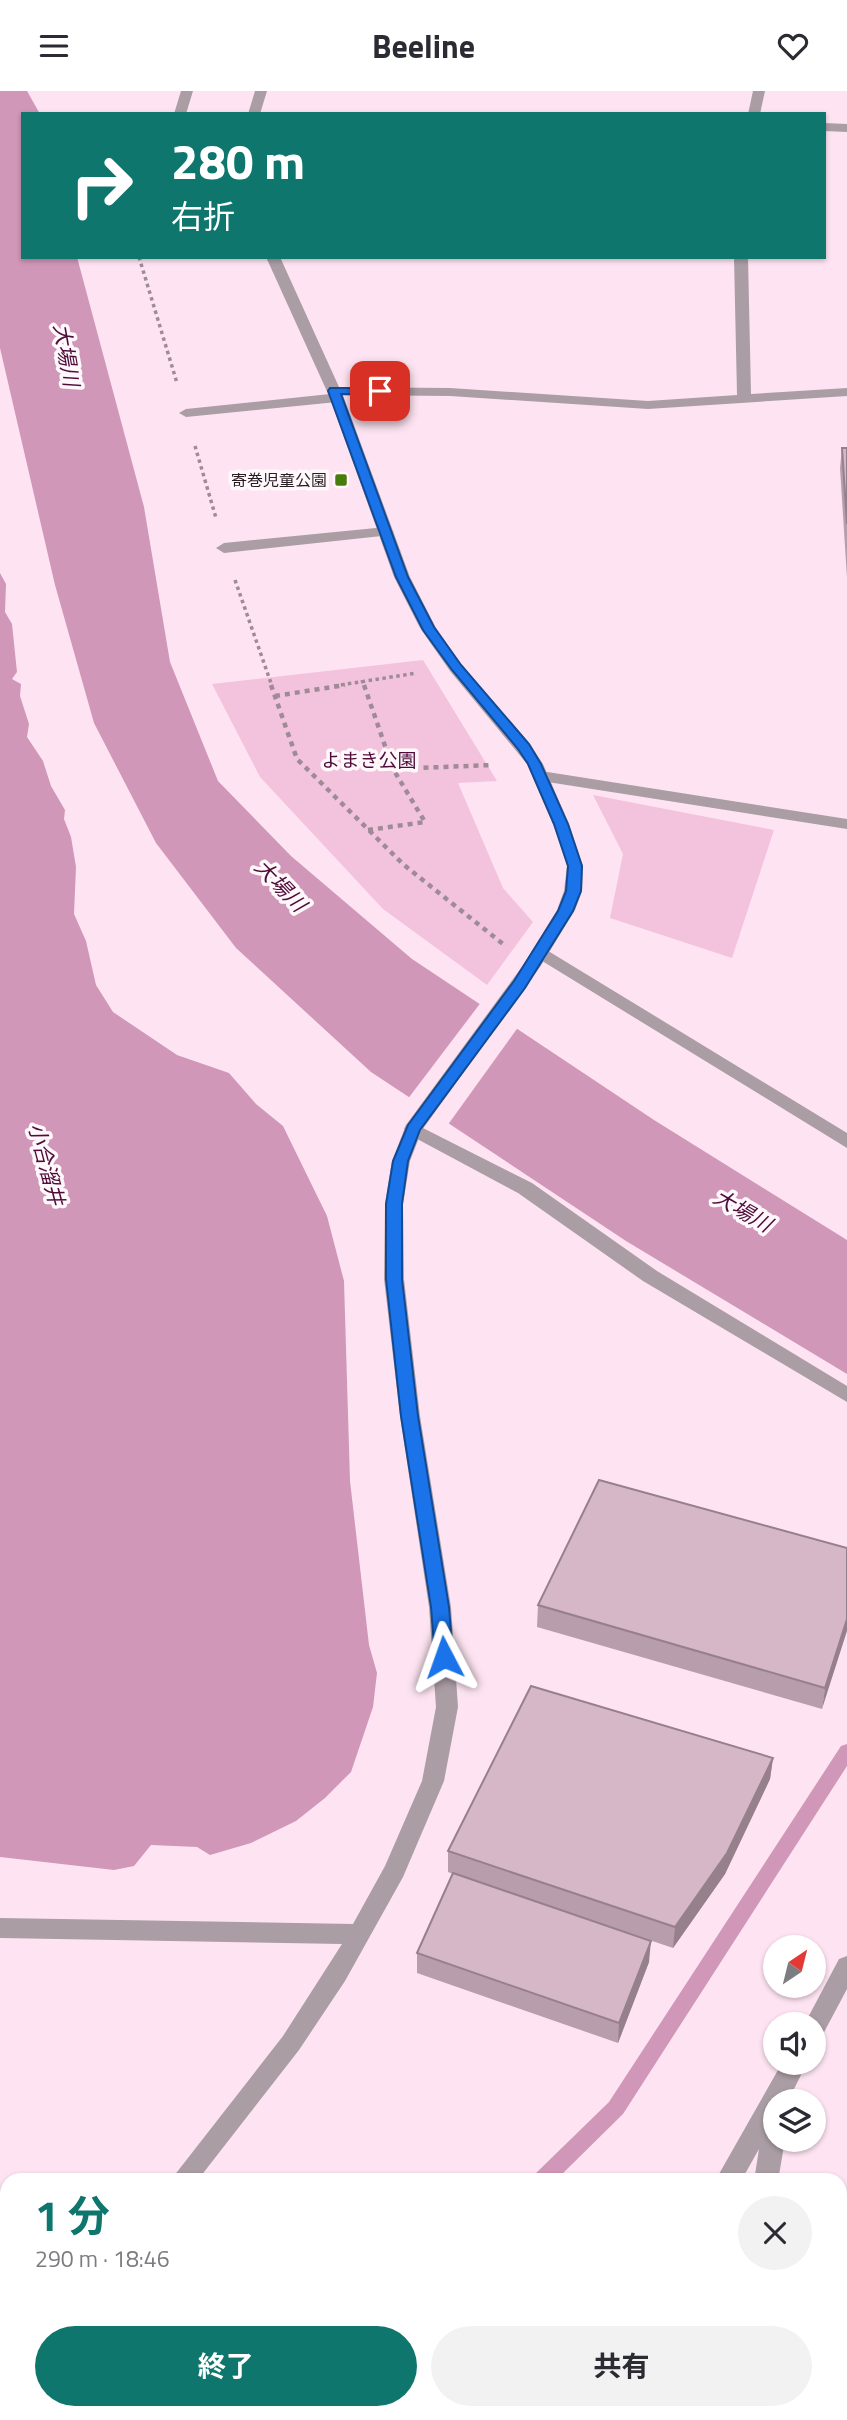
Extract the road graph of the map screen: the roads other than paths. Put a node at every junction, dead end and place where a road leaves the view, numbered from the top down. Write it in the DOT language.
graph roads {
  1 [pos="187,91"];
  2 [pos="261,91"];
  3 [pos="759,91"];
  4 [pos="181,112"];
  5 [pos="255,112"];
  6 [pos="754,112"];
  7 [pos="826,127"];
  8 [pos="847,128"];
  9 [pos="275,259"];
  10 [pos="741,259"];
  11 [pos="847,392"];
  12 [pos="335,394"];
  13 [pos="744,398"];
  14 [pos="186,414"];
  15 [pos="386,532"];
  16 [pos="224,548"];
  17 [pos="538,770"];
  18 [pos="847,824"];
  19 [pos="536,960"];
  20 [pos="417,1123"];
  21 [pos="847,1142"];
  22 [pos="847,1395"];
  23 [pos="0,1928"];
  24 [pos="360,1934"];
  25 [pos="847,1966"];
  26 [pos="823,2012"];
  27 [pos="763,2124"];
  28 [pos="771,2152"];
  29 [pos="189,2173"];
  30 [pos="732,2173"];
  31 [pos="767,2173"];
  1 -- 4 [label="street"];
  2 -- 5 [label="street"];
  3 -- 6 [label="street"];
  7 -- 8 [label="street"];
  9 -- 12 [label="street"];
  10 -- 13 [label="street"];
  11 -- 13 [label="street"];
  12 -- 13 [label="street"];
  12 -- 14 [label="street"];
  12 -- 15 [label="street"];
  15 -- 16 [label="street"];
  15 -- 17 [label="street"];
  17 -- 18 [label="street"];
  17 -- 19 [label="street"];
  19 -- 20 [label="street"];
  19 -- 21 [label="street"];
  20 -- 22 [label="street"];
  20 -- 24 [label="street"];
  23 -- 24 [label="street"];
  24 -- 29 [label="street"];
  25 -- 26 [label="street"];
  27 -- 30 [label="street"];
  28 -- 31 [label="street"];
}
